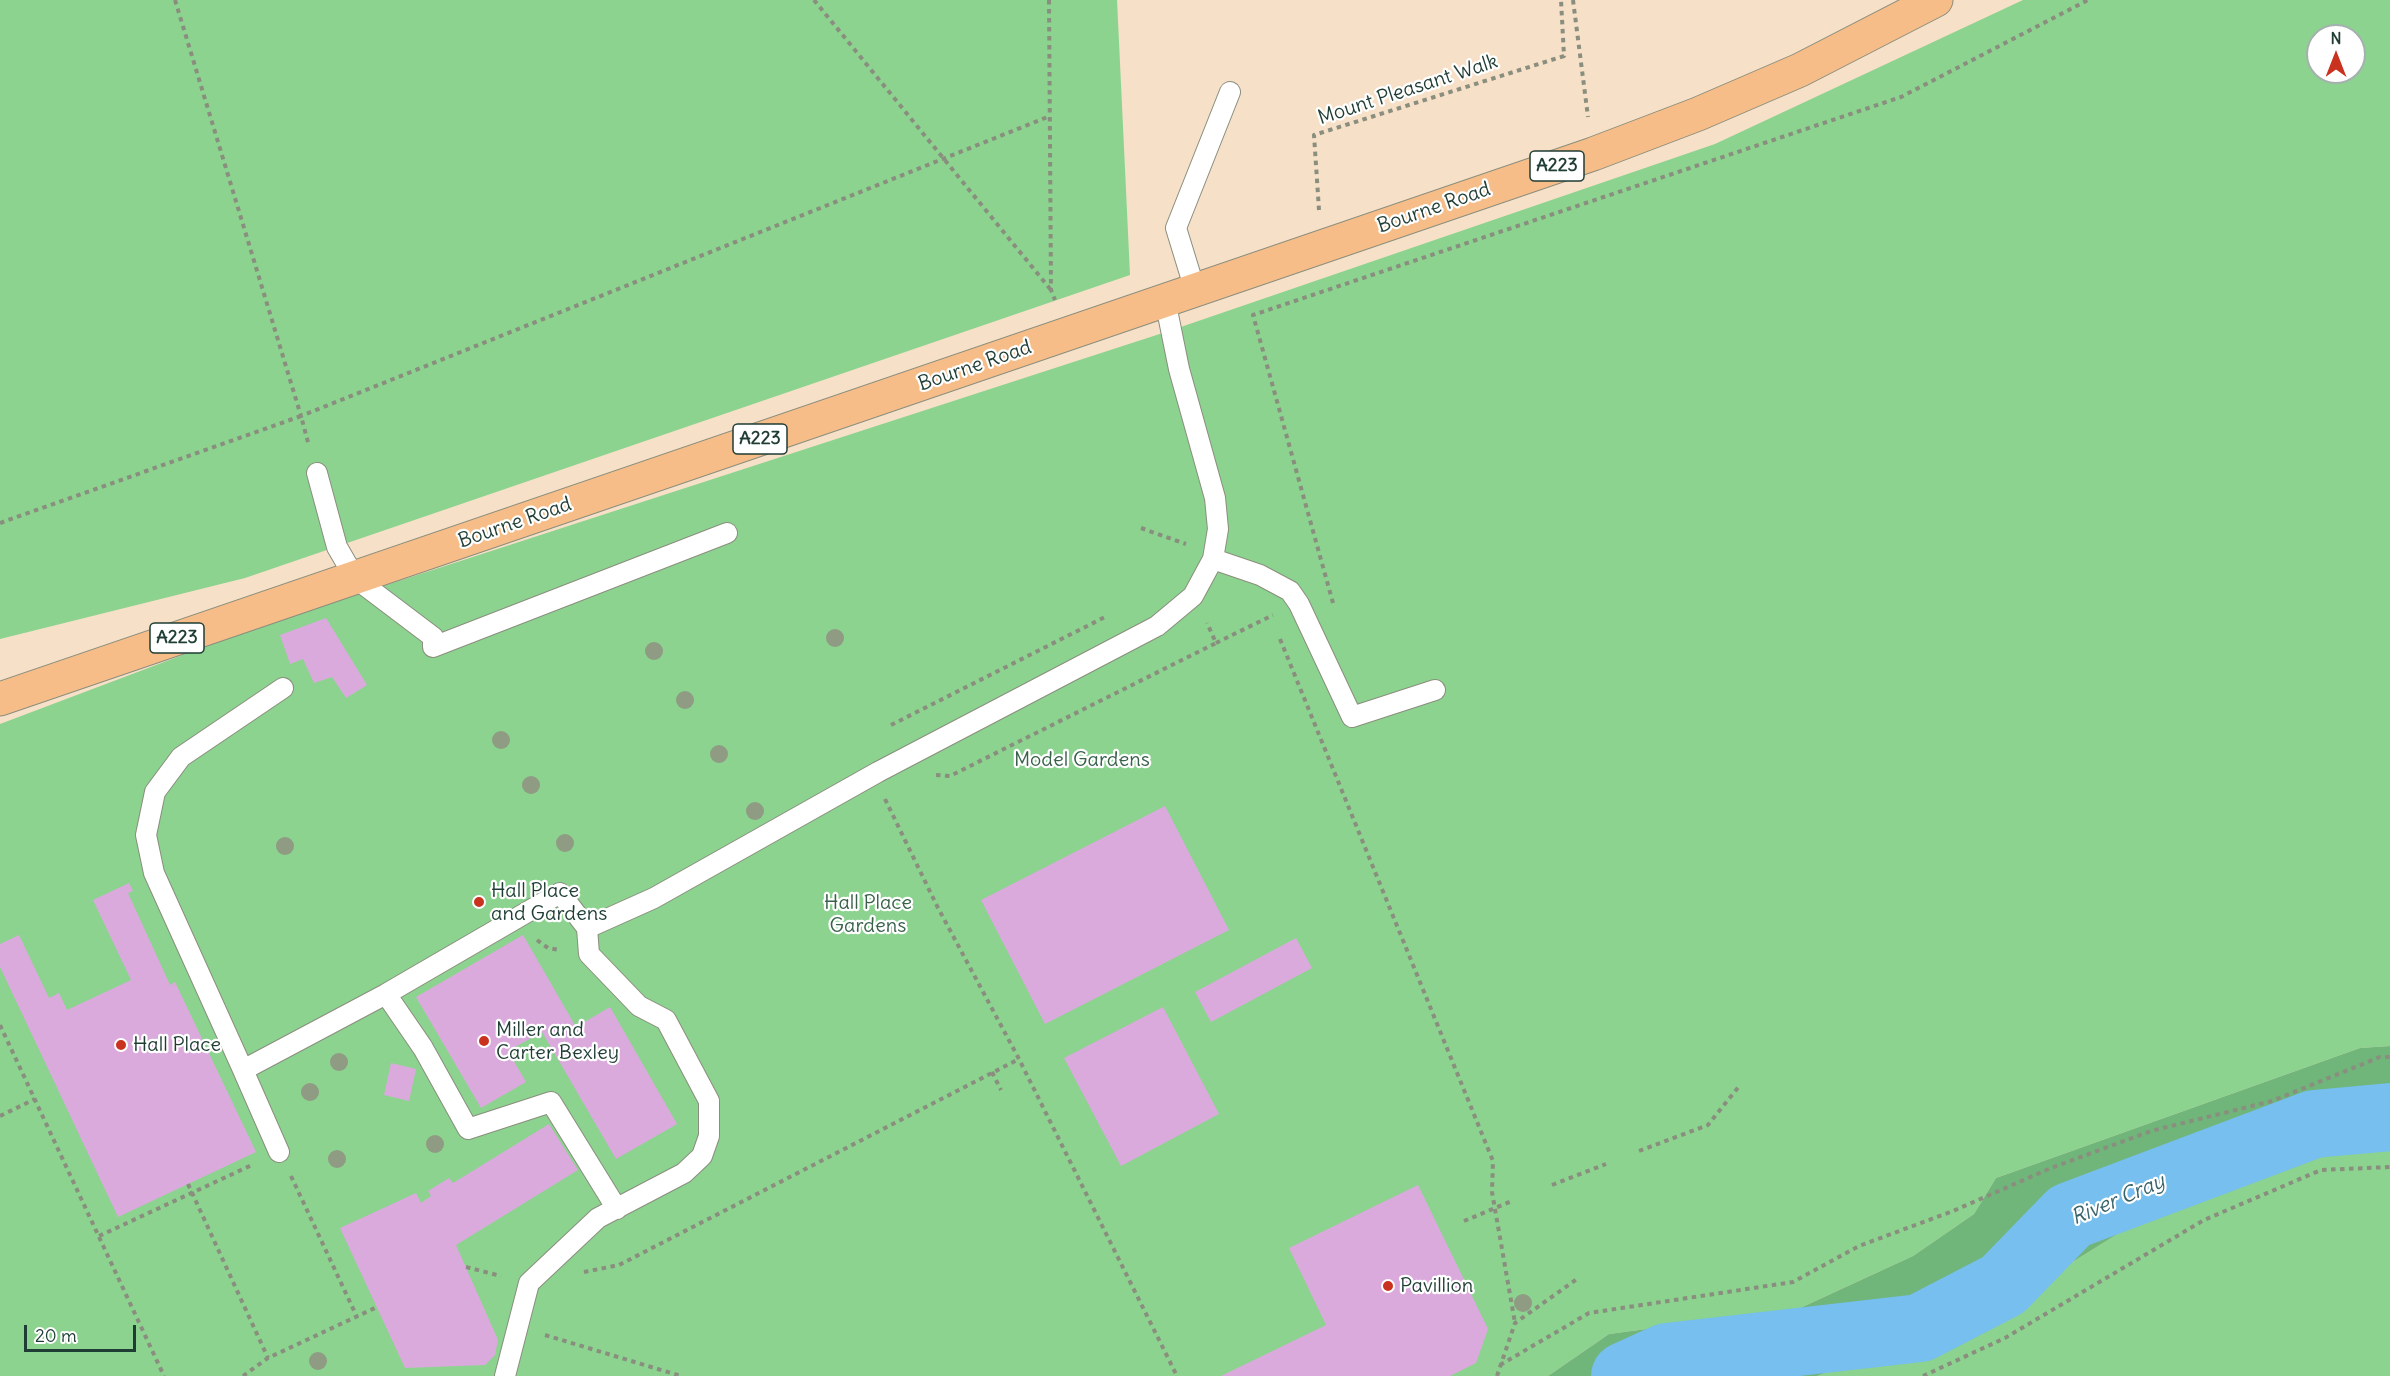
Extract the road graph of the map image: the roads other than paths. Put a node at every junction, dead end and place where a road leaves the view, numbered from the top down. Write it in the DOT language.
graph roads {
  1 [pos="1936,0"];
  2 [pos="1230,92"];
  3 [pos="1195,290"];
  4 [pos="1164,300"];
  5 [pos="317,473"];
  6 [pos="728,532"];
  7 [pos="1213,559"];
  8 [pos="355,578"];
  9 [pos="283,688"];
  10 [pos="1435,690"];
  11 [pos="0,699"];
  12 [pos="587,928"];
  13 [pos="386,994"];
  14 [pos="243,1070"];
  15 [pos="279,1152"];
  16 [pos="617,1209"];
  17 [pos="506,1371"];
  1 -- 3 [label="main road, Bourne Road / A223"];
  2 -- 3 [label="lane"];
  3 -- 4 [label="main road, Bourne Road / A223"];
  4 -- 7 [label="lane"];
  4 -- 8 [label="main road, Bourne Road / A223"];
  5 -- 8 [label="lane"];
  6 -- 8 [label="lane"];
  7 -- 10 [label="lane"];
  7 -- 12 [label="lane"];
  8 -- 11 [label="main road, Bourne Road / A223"];
  9 -- 14 [label="lane"];
  12 -- 13 [label="lane"];
  12 -- 16 [label="lane"];
  13 -- 14 [label="lane"];
  13 -- 16 [label="lane"];
  14 -- 15 [label="lane"];
  16 -- 17 [label="lane"];
}
